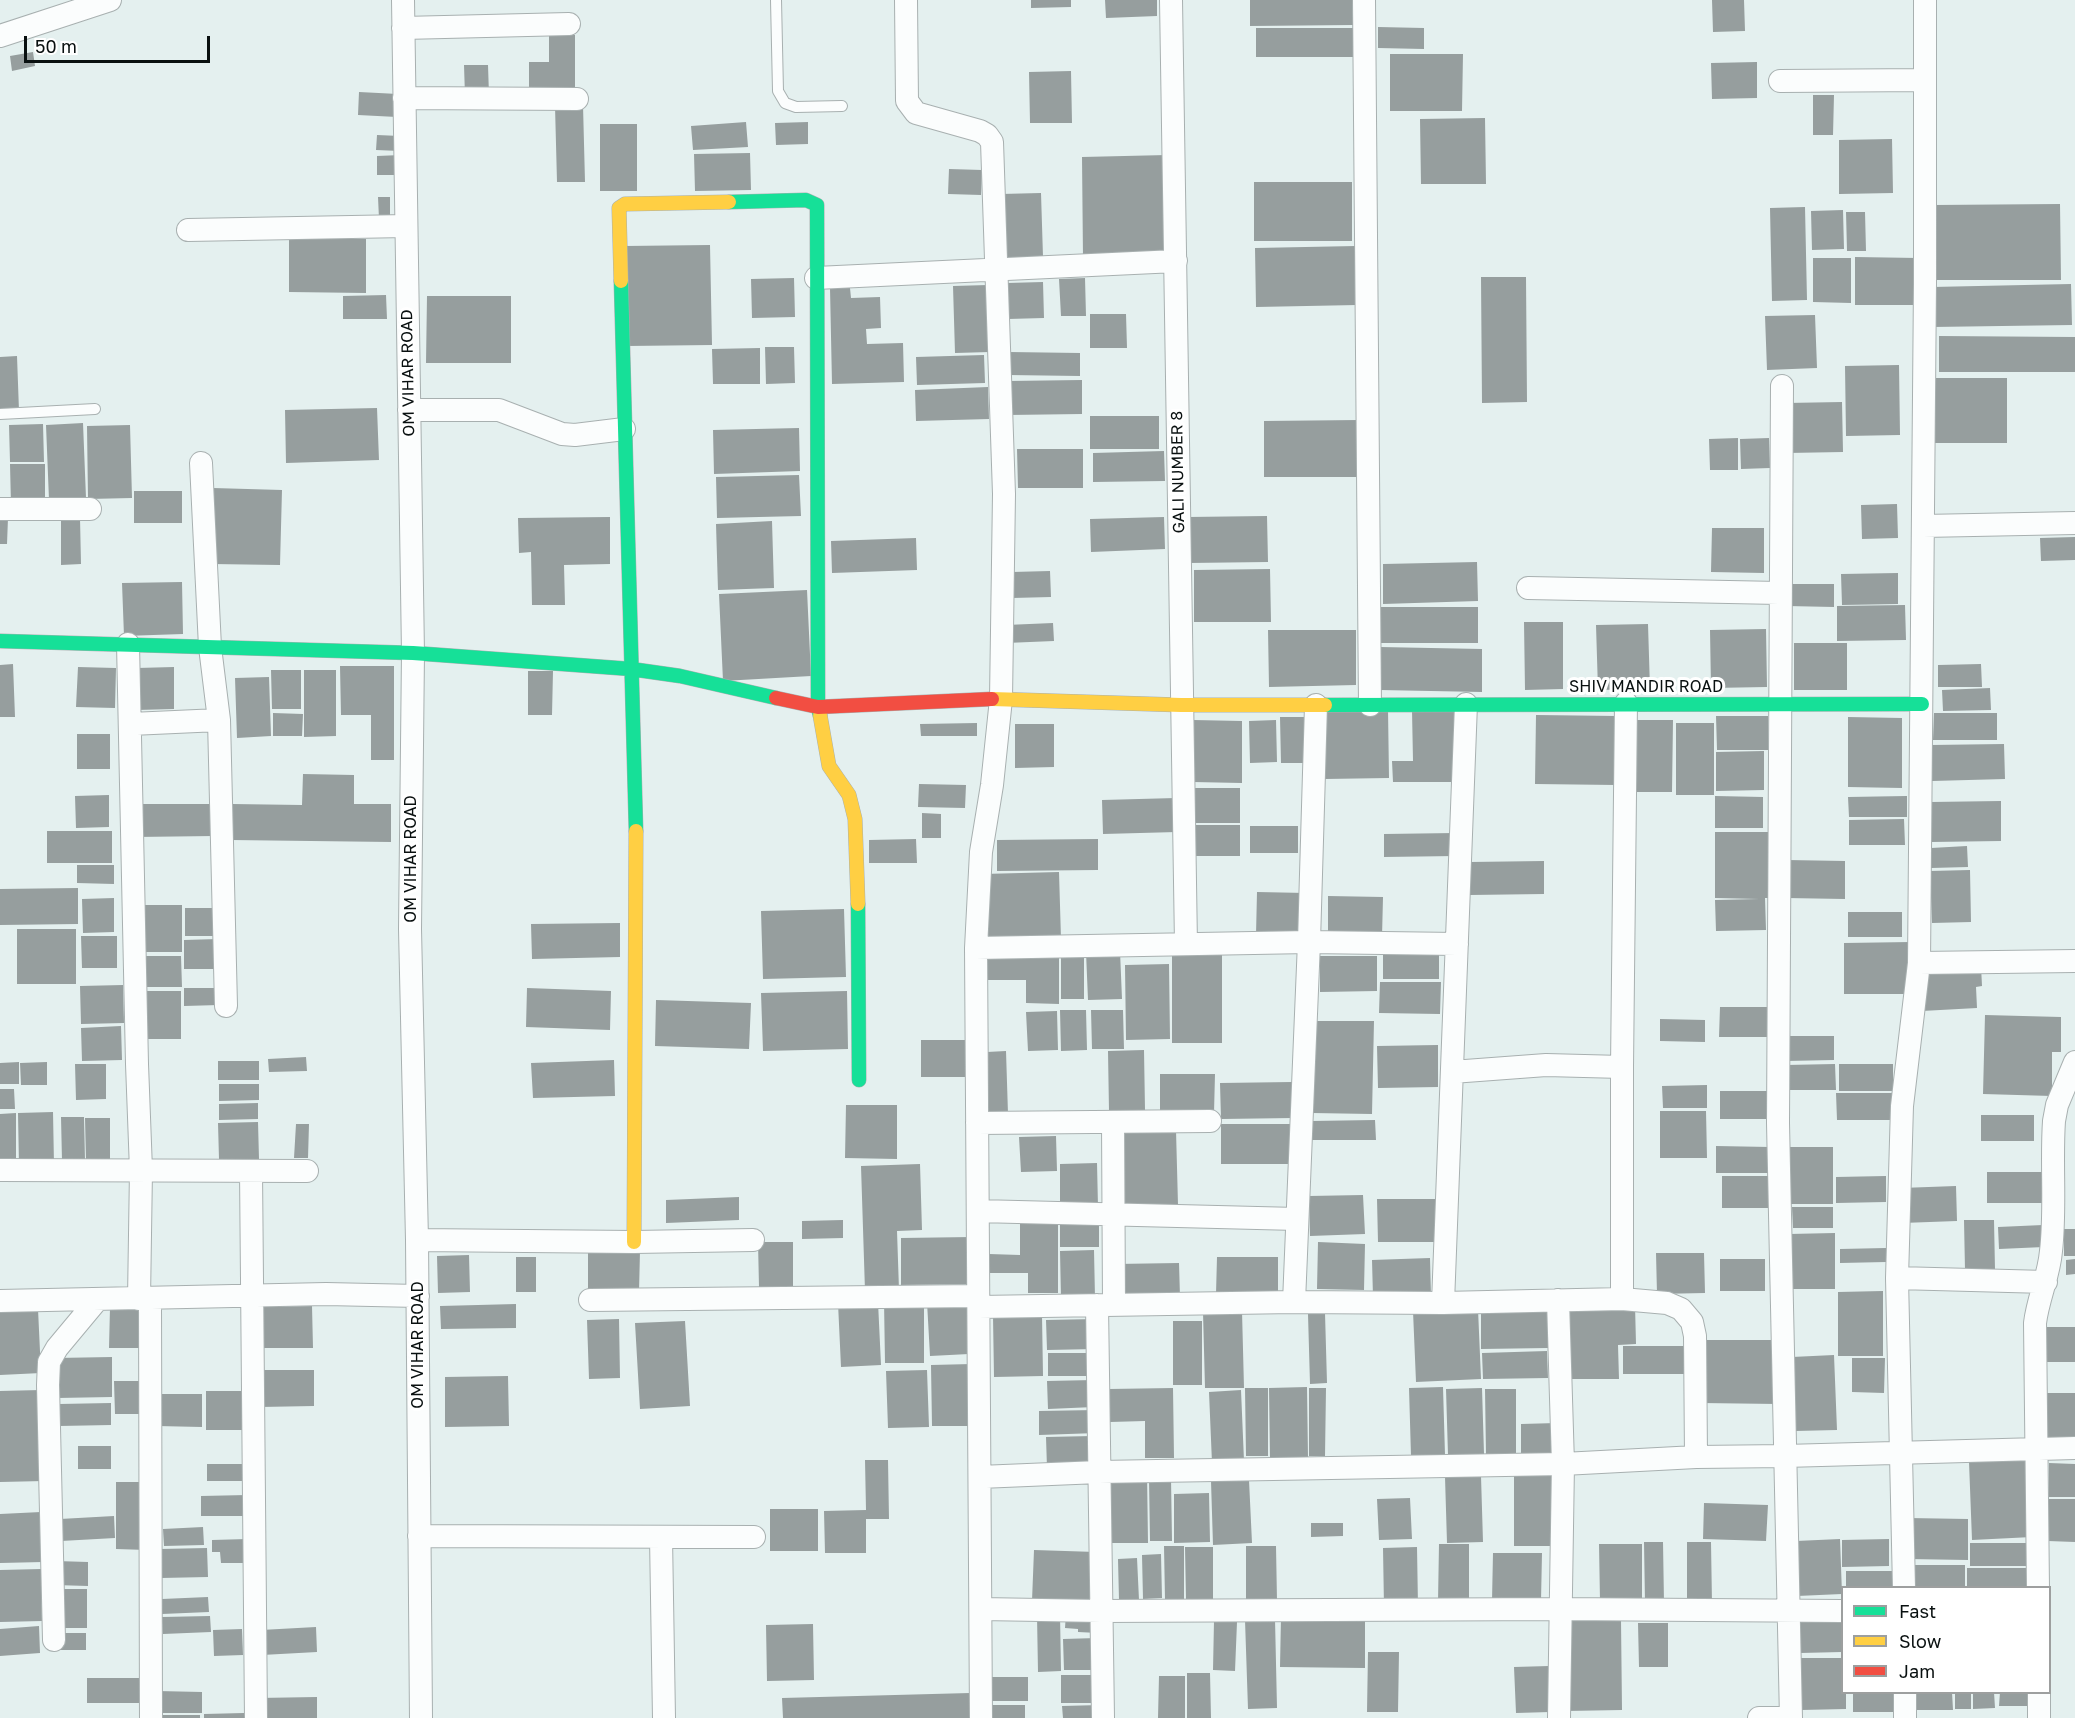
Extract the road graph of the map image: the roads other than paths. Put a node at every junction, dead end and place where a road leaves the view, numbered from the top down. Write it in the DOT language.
graph roads {
  1 [pos="110,0"];
  2 [pos="403,0"];
  3 [pos="776,0"];
  4 [pos="906,0"];
  5 [pos="1171,0"];
  6 [pos="1364,0"];
  7 [pos="1925,0"];
  8 [pos="569,24"];
  9 [pos="403,28"];
  10 [pos="0,36"];
  11 [pos="1925,80"];
  12 [pos="1780,81"];
  13 [pos="404,98"];
  14 [pos="577,99"];
  15 [pos="842,106"];
  16 [pos="406,226"];
  17 [pos="188,230"];
  18 [pos="1176,261"];
  19 [pos="998,270"];
  20 [pos="816,278"];
  21 [pos="1782,386"];
  22 [pos="95,409"];
  23 [pos="409,410"];
  24 [pos="0,414"];
  25 [pos="624,429"];
  26 [pos="201,463"];
  27 [pos="0,509"];
  28 [pos="90,509"];
  29 [pos="2075,523"];
  30 [pos="1923,526"];
  31 [pos="1528,588"];
  32 [pos="1779,593"];
  33 [pos="0,641"];
  34 [pos="128,644"];
  35 [pos="210,647"];
  36 [pos="412,653"];
  37 [pos="632,669"];
  38 [pos="1001,699"];
  39 [pos="1626,703"];
  40 [pos="1467,704"];
  41 [pos="1922,704"];
  42 [pos="1180,705"];
  43 [pos="1317,705"];
  44 [pos="1370,705"];
  45 [pos="1779,705"];
  46 [pos="818,707"];
  47 [pos="219,720"];
  48 [pos="131,724"];
  49 [pos="1310,942"];
  50 [pos="1185,944"];
  51 [pos="1457,944"];
  52 [pos="976,948"];
  53 [pos="2075,961"];
  54 [pos="1919,963"];
  55 [pos="226,1006"];
  56 [pos="2075,1062"];
  57 [pos="1622,1067"];
  58 [pos="1452,1072"];
  59 [pos="859,1080"];
  60 [pos="1210,1121"];
  61 [pos="1113,1122"];
  62 [pos="977,1123"];
  63 [pos="0,1170"];
  64 [pos="141,1170"];
  65 [pos="251,1171"];
  66 [pos="307,1171"];
  67 [pos="978,1211"];
  68 [pos="1112,1215"];
  69 [pos="1297,1220"];
  70 [pos="417,1240"];
  71 [pos="753,1240"];
  72 [pos="634,1242"];
  73 [pos="1897,1278"];
  74 [pos="2046,1282"];
  75 [pos="418,1296"];
  76 [pos="253,1297"];
  77 [pos="145,1299"];
  78 [pos="1622,1299"];
  79 [pos="97,1300"];
  80 [pos="590,1300"];
  81 [pos="1558,1300"];
  82 [pos="0,1301"];
  83 [pos="979,1302"];
  84 [pos="1294,1302"];
  85 [pos="1443,1303"];
  86 [pos="1105,1305"];
  87 [pos="2075,1448"];
  88 [pos="2037,1449"];
  89 [pos="1900,1452"];
  90 [pos="1785,1456"];
  91 [pos="1696,1457"];
  92 [pos="1563,1464"];
  93 [pos="1099,1472"];
  94 [pos="980,1477"];
  95 [pos="419,1536"];
  96 [pos="661,1537"];
  97 [pos="754,1538"];
  98 [pos="1904,1586"];
  99 [pos="2038,1586"];
  100 [pos="1560,1609"];
  101 [pos="981,1610"];
  102 [pos="1101,1611"];
  103 [pos="1789,1611"];
  104 [pos="1841,1611"];
  105 [pos="54,1640"];
  106 [pos="1905,1694"];
  107 [pos="2039,1694"];
  108 [pos="151,1718"];
  109 [pos="256,1718"];
  110 [pos="421,1718"];
  111 [pos="664,1718"];
  112 [pos="981,1718"];
  113 [pos="1103,1718"];
  114 [pos="1559,1718"];
  115 [pos="1759,1718"];
  116 [pos="1791,1718"];
  117 [pos="1905,1718"];
  118 [pos="2039,1718"];
  1 -- 10 [label="street"];
  2 -- 9 [label="street, OM VIHAR ROAD"];
  3 -- 15 [label="lane"];
  4 -- 19 [label="street"];
  5 -- 18 [label="street, GALI NUMBER 8"];
  6 -- 44 [label="street"];
  7 -- 11 [label="street"];
  8 -- 9 [label="street"];
  9 -- 13 [label="street, OM VIHAR ROAD"];
  11 -- 12 [label="street"];
  11 -- 30 [label="street"];
  13 -- 14 [label="street"];
  13 -- 16 [label="street, OM VIHAR ROAD"];
  16 -- 17 [label="street"];
  16 -- 23 [label="street, OM VIHAR ROAD"];
  18 -- 19 [label="street"];
  18 -- 42 [label="street, GALI NUMBER 8"];
  19 -- 20 [label="street"];
  19 -- 38 [label="street"];
  20 -- 25 [label="street"];
  20 -- 46 [label="street"];
  21 -- 32 [label="street"];
  22 -- 24 [label="lane"];
  23 -- 25 [label="street"];
  23 -- 36 [label="street, OM VIHAR ROAD"];
  25 -- 37 [label="street"];
  26 -- 35 [label="street"];
  27 -- 28 [label="street"];
  29 -- 30 [label="street"];
  30 -- 41 [label="street"];
  31 -- 32 [label="street"];
  32 -- 45 [label="street"];
  33 -- 34 [label="street, SHIV MANDIR ROAD"];
  34 -- 35 [label="street, SHIV MANDIR ROAD"];
  34 -- 48 [label="street"];
  35 -- 36 [label="street, SHIV MANDIR ROAD"];
  35 -- 47 [label="street"];
  36 -- 37 [label="street, SHIV MANDIR ROAD"];
  36 -- 70 [label="street, OM VIHAR ROAD"];
  37 -- 46 [label="street, SHIV MANDIR ROAD"];
  37 -- 72 [label="street"];
  38 -- 42 [label="street, SHIV MANDIR ROAD"];
  38 -- 46 [label="street, SHIV MANDIR ROAD"];
  38 -- 52 [label="street"];
  39 -- 40 [label="street, SHIV MANDIR ROAD"];
  39 -- 45 [label="street, SHIV MANDIR ROAD"];
  39 -- 57 [label="street"];
  40 -- 44 [label="street, SHIV MANDIR ROAD"];
  40 -- 51 [label="street"];
  41 -- 45 [label="street, SHIV MANDIR ROAD"];
  41 -- 54 [label="street"];
  42 -- 43 [label="street, SHIV MANDIR ROAD"];
  42 -- 50 [label="street, GALI NUMBER 8"];
  43 -- 44 [label="street, SHIV MANDIR ROAD"];
  43 -- 49 [label="street"];
  45 -- 90 [label="street"];
  46 -- 59 [label="street"];
  47 -- 48 [label="street"];
  47 -- 55 [label="street"];
  48 -- 64 [label="street"];
  49 -- 50 [label="street"];
  49 -- 51 [label="street"];
  49 -- 69 [label="street"];
  50 -- 52 [label="street"];
  51 -- 58 [label="street"];
  52 -- 62 [label="street"];
  53 -- 54 [label="street"];
  54 -- 73 [label="street"];
  56 -- 74 [label="street"];
  57 -- 58 [label="street"];
  57 -- 78 [label="street"];
  58 -- 85 [label="street"];
  60 -- 61 [label="street"];
  61 -- 62 [label="street"];
  61 -- 68 [label="street"];
  62 -- 67 [label="street"];
  63 -- 64 [label="street"];
  64 -- 65 [label="street"];
  64 -- 77 [label="street"];
  65 -- 66 [label="street"];
  65 -- 76 [label="street"];
  67 -- 68 [label="street"];
  67 -- 83 [label="street"];
  68 -- 69 [label="street"];
  68 -- 86 [label="street"];
  69 -- 84 [label="street"];
  70 -- 72 [label="street"];
  70 -- 75 [label="street, OM VIHAR ROAD"];
  71 -- 72 [label="street"];
  73 -- 74 [label="street"];
  73 -- 89 [label="street"];
  74 -- 88 [label="street"];
  75 -- 76 [label="street"];
  75 -- 95 [label="street, OM VIHAR ROAD"];
  76 -- 77 [label="street"];
  76 -- 109 [label="street"];
  77 -- 79 [label="street"];
  77 -- 108 [label="street"];
  78 -- 81 [label="street"];
  78 -- 91 [label="street"];
  79 -- 82 [label="street"];
  79 -- 105 [label="street"];
  80 -- 83 [label="street"];
  81 -- 85 [label="street"];
  81 -- 92 [label="street"];
  83 -- 86 [label="street"];
  83 -- 94 [label="street"];
  84 -- 85 [label="street"];
  84 -- 86 [label="street"];
  86 -- 93 [label="street"];
  87 -- 88 [label="street"];
  88 -- 89 [label="street"];
  88 -- 99 [label="street"];
  89 -- 90 [label="street"];
  89 -- 98 [label="street"];
  90 -- 91 [label="street"];
  90 -- 103 [label="street"];
  91 -- 92 [label="street"];
  92 -- 93 [label="street"];
  92 -- 100 [label="street"];
  93 -- 94 [label="street"];
  93 -- 102 [label="street"];
  94 -- 101 [label="street"];
  95 -- 96 [label="street"];
  95 -- 110 [label="street, OM VIHAR ROAD"];
  96 -- 97 [label="street"];
  96 -- 111 [label="street"];
  100 -- 102 [label="street"];
  100 -- 103 [label="street"];
  100 -- 114 [label="street"];
  101 -- 102 [label="street"];
  101 -- 112 [label="street"];
  102 -- 113 [label="street"];
  103 -- 104 [label="street"];
  103 -- 116 [label="street"];
  106 -- 117 [label="street"];
  107 -- 118 [label="street"];
  115 -- 116 [label="street"];
}
